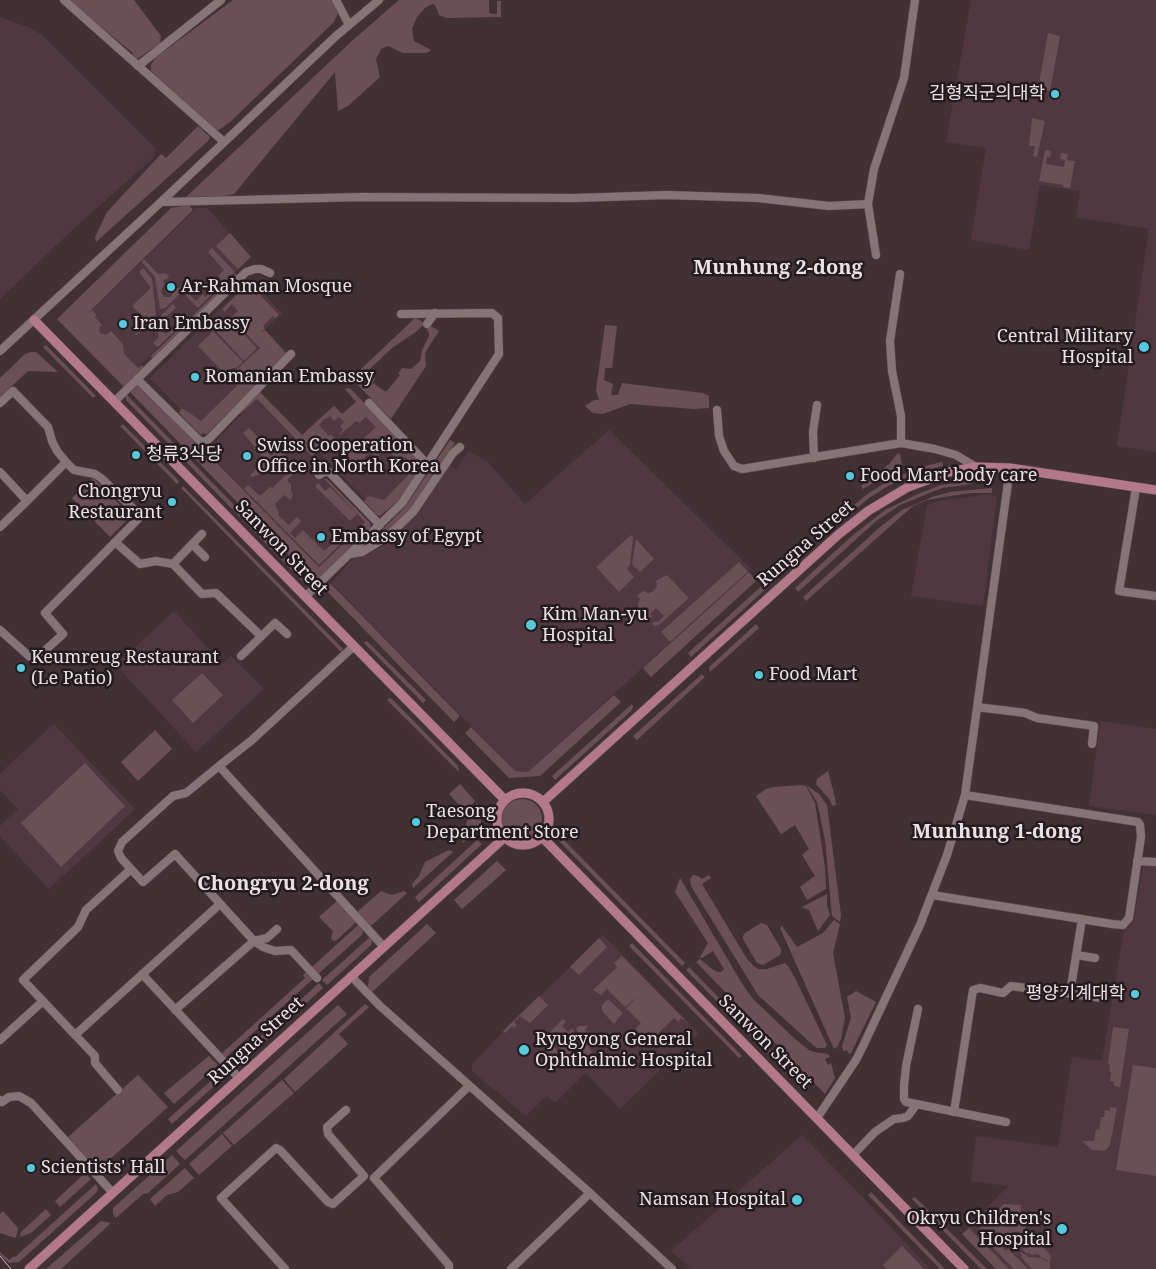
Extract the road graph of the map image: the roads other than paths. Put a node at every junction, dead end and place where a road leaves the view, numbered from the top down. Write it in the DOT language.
graph roads {
  1 [pos="64,0"];
  2 [pos="220,0"];
  3 [pos="336,0"];
  4 [pos="379,0"];
  5 [pos="915,0"];
  6 [pos="349,25"];
  7 [pos="138,66"];
  8 [pos="224,142"];
  9 [pos="161,202"];
  10 [pos="868,204"];
  11 [pos="876,255"];
  12 [pos="270,273"];
  13 [pos="900,274"];
  14 [pos="434,313"];
  15 [pos="401,314"];
  16 [pos="34,320"];
  17 [pos="427,324"];
  18 [pos="180,336"];
  19 [pos="186,343"];
  20 [pos="0,351"];
  21 [pos="291,354"];
  22 [pos="138,379"];
  23 [pos="115,401"];
  24 [pos="173,401"];
  25 [pos="0,403"];
  26 [pos="369,403"];
  27 [pos="817,405"];
  28 [pos="166,408"];
  29 [pos="716,410"];
  30 [pos="901,443"];
  31 [pos="460,447"];
  32 [pos="814,458"];
  33 [pos="66,462"];
  34 [pos="427,464"];
  35 [pos="976,467"];
  36 [pos="1010,468"];
  37 [pos="0,472"];
  38 [pos="320,475"];
  39 [pos="1136,488"];
  40 [pos="1156,490"];
  41 [pos="27,501"];
  42 [pos="380,525"];
  43 [pos="0,527"];
  44 [pos="202,534"];
  45 [pos="115,542"];
  46 [pos="192,544"];
  47 [pos="350,554"];
  48 [pos="206,557"];
  49 [pos="173,564"];
  50 [pos="306,596"];
  51 [pos="1156,596"];
  52 [pos="0,630"];
  53 [pos="287,634"];
  54 [pos="261,636"];
  55 [pos="354,646"];
  56 [pos="241,656"];
  57 [pos="977,707"];
  58 [pos="1092,744"];
  59 [pos="219,766"];
  60 [pos="965,795"];
  61 [pos="505,800"];
  62 [pos="543,802"];
  63 [pos="505,838"];
  64 [pos="542,838"];
  65 [pos="1137,861"];
  66 [pos="1156,862"];
  67 [pos="131,869"];
  68 [pos="932,895"];
  69 [pos="220,904"];
  70 [pos="1082,919"];
  71 [pos="277,929"];
  72 [pos="254,941"];
  73 [pos="384,947"];
  74 [pos="1076,955"];
  75 [pos="1095,958"];
  76 [pos="142,974"];
  77 [pos="351,976"];
  78 [pos="317,978"];
  79 [pos="1070,993"];
  80 [pos="1102,998"];
  81 [pos="43,1001"];
  82 [pos="918,1008"];
  83 [pos="175,1010"];
  84 [pos="75,1035"];
  85 [pos="0,1040"];
  86 [pos="239,1078"];
  87 [pos="469,1086"];
  88 [pos="118,1090"];
  89 [pos="0,1100"];
  90 [pos="916,1105"];
  91 [pos="346,1110"];
  92 [pos="954,1112"];
  93 [pos="817,1118"];
  94 [pos="1006,1122"];
  95 [pos="853,1155"];
  96 [pos="364,1176"];
  97 [pos="374,1178"];
  98 [pos="112,1193"];
  99 [pos="590,1193"];
  100 [pos="29,1269"];
  101 [pos="285,1269"];
  102 [pos="449,1269"];
  103 [pos="510,1269"];
  104 [pos="672,1269"];
  105 [pos="964,1269"];
  1 -- 7 [label="street"];
  2 -- 7 [label="street"];
  3 -- 6 [label="street"];
  4 -- 6 [label="street"];
  5 -- 10 [label="street"];
  6 -- 8 [label="street"];
  7 -- 8 [label="street"];
  8 -- 9 [label="street"];
  9 -- 10 [label="street"];
  9 -- 16 [label="street"];
  10 -- 11 [label="street"];
  12 -- 18 [label="street"];
  13 -- 30 [label="street"];
  14 -- 15 [label="street"];
  14 -- 17 [label="street"];
  14 -- 34 [label="street"];
  16 -- 20 [label="street"];
  16 -- 23 [label="main road, Sanwon Street"];
  18 -- 19 [label="street"];
  18 -- 22 [label="street"];
  21 -- 28 [label="street"];
  22 -- 23 [label="street"];
  22 -- 28 [label="street"];
  23 -- 50 [label="main road, Sanwon Street"];
  24 -- 28 [label="street"];
  25 -- 33 [label="street"];
  26 -- 34 [label="street"];
  27 -- 32 [label="street"];
  29 -- 32 [label="street"];
  30 -- 32 [label="street"];
  30 -- 35 [label="street"];
  31 -- 47 [label="street"];
  33 -- 41 [label="street"];
  33 -- 45 [label="street"];
  34 -- 42 [label="street"];
  35 -- 36 [label="main road, Rungna Street"];
  35 -- 62 [label="main road, Rungna Street"];
  36 -- 39 [label="main road, Rungna Street"];
  36 -- 57 [label="street"];
  37 -- 41 [label="street"];
  38 -- 42 [label="street"];
  39 -- 40 [label="main road, Rungna Street"];
  39 -- 51 [label="street"];
  41 -- 43 [label="street"];
  42 -- 47 [label="street"];
  44 -- 46 [label="street"];
  45 -- 49 [label="street"];
  45 -- 52 [label="street"];
  46 -- 48 [label="street"];
  46 -- 49 [label="street"];
  47 -- 50 [label="street"];
  49 -- 54 [label="street"];
  50 -- 55 [label="main road, Sanwon Street"];
  53 -- 54 [label="street"];
  54 -- 56 [label="street"];
  55 -- 59 [label="street"];
  55 -- 61 [label="main road, Sanwon Street"];
  57 -- 58 [label="street"];
  57 -- 60 [label="street"];
  59 -- 67 [label="street"];
  59 -- 73 [label="street"];
  60 -- 65 [label="street"];
  60 -- 68 [label="street"];
  61 -- 62 [label="main road"];
  61 -- 63 [label="main road"];
  62 -- 64 [label="main road"];
  63 -- 64 [label="main road"];
  63 -- 73 [label="main road, Rungna Street"];
  64 -- 93 [label="main road, Sanwon Street"];
  65 -- 66 [label="street"];
  65 -- 70 [label="street"];
  67 -- 69 [label="street"];
  67 -- 81 [label="street"];
  68 -- 70 [label="street"];
  68 -- 93 [label="street"];
  69 -- 72 [label="street"];
  69 -- 76 [label="street"];
  70 -- 74 [label="street"];
  71 -- 72 [label="street"];
  72 -- 78 [label="street"];
  72 -- 83 [label="street"];
  73 -- 77 [label="main road, Rungna Street"];
  74 -- 75 [label="street"];
  74 -- 79 [label="street"];
  76 -- 83 [label="street"];
  76 -- 84 [label="street"];
  77 -- 86 [label="main road, Rungna Street"];
  77 -- 87 [label="street"];
  79 -- 80 [label="street"];
  79 -- 92 [label="street"];
  81 -- 84 [label="street"];
  81 -- 85 [label="street"];
  82 -- 90 [label="street"];
  83 -- 86 [label="street"];
  84 -- 88 [label="street"];
  86 -- 98 [label="main road, Rungna Street"];
  87 -- 97 [label="street"];
  87 -- 99 [label="street"];
  89 -- 98 [label="street"];
  90 -- 92 [label="street"];
  90 -- 95 [label="street"];
  91 -- 96 [label="street"];
  92 -- 94 [label="street"];
  93 -- 95 [label="main road, Sanwon Street"];
  95 -- 105 [label="main road, Sanwon Street"];
  96 -- 97 [label="street"];
  96 -- 101 [label="street"];
  97 -- 102 [label="street"];
  98 -- 100 [label="main road, Rungna Street"];
  99 -- 103 [label="street"];
  99 -- 104 [label="street"];
}
